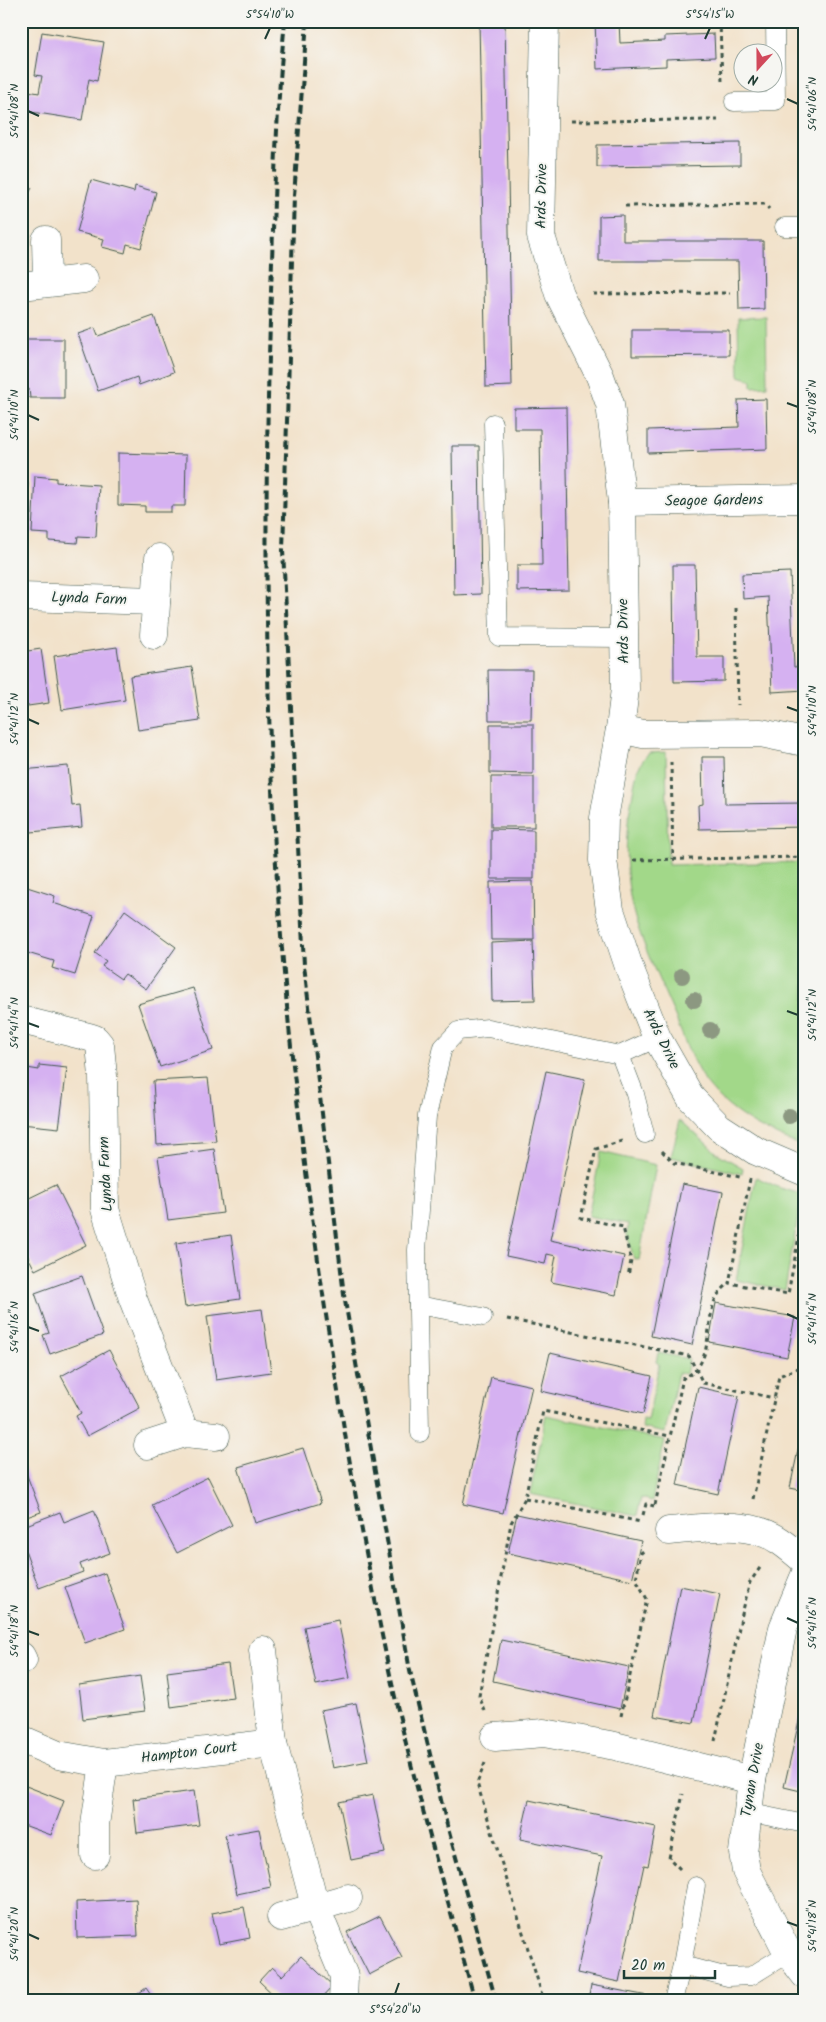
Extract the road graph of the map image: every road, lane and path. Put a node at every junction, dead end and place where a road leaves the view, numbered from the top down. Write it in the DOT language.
graph roads {
  1 [pos="545,21"];
  2 [pos="720,21"];
  3 [pos="775,21"];
  4 [pos="734,102"];
  5 [pos="543,122"];
  6 [pos="625,206"];
  7 [pos="805,227"];
  8 [pos="784,228"];
  9 [pos="46,240"];
  10 [pos="84,279"];
  11 [pos="34,284"];
  12 [pos="730,293"];
  13 [pos="559,294"];
  14 [pos="493,423"];
  15 [pos="805,499"];
  16 [pos="622,502"];
  17 [pos="159,558"];
  18 [pos="21,597"];
  19 [pos="156,601"];
  20 [pos="736,608"];
  21 [pos="154,635"];
  22 [pos="623,638"];
  23 [pos="620,728"];
  24 [pos="738,733"];
  25 [pos="671,734"];
  26 [pos="804,742"];
  27 [pos="805,857"];
  28 [pos="673,859"];
  29 [pos="603,860"];
  30 [pos="21,1020"];
  31 [pos="658,1038"];
  32 [pos="620,1055"];
  33 [pos="645,1134"];
  34 [pos="756,1151"];
  35 [pos="805,1172"];
  36 [pos="750,1180"];
  37 [pos="805,1205"];
  38 [pos="628,1276"];
  39 [pos="729,1283"];
  40 [pos="418,1304"];
  41 [pos="483,1317"];
  42 [pos="805,1366"];
  43 [pos="696,1370"];
  44 [pos="774,1398"];
  45 [pos="420,1432"];
  46 [pos="185,1433"];
  47 [pos="216,1436"];
  48 [pos="670,1436"];
  49 [pos="148,1445"];
  50 [pos="525,1498"];
  51 [pos="655,1506"];
  52 [pos="642,1523"];
  53 [pos="746,1527"];
  54 [pos="669,1531"];
  55 [pos="779,1540"];
  56 [pos="805,1561"];
  57 [pos="805,1575"];
  58 [pos="263,1650"];
  59 [pos="495,1737"];
  60 [pos="21,1739"];
  61 [pos="273,1743"];
  62 [pos="615,1746"];
  63 [pos="104,1763"];
  64 [pos="700,1766"];
  65 [pos="752,1780"];
  66 [pos="747,1812"];
  67 [pos="805,1824"];
  68 [pos="95,1855"];
  69 [pos="696,1886"];
  70 [pos="348,1898"];
  71 [pos="315,1906"];
  72 [pos="281,1917"];
  73 [pos="788,1953"];
  74 [pos="682,1965"];
  75 [pos="805,1975"];
  76 [pos="343,2001"];
  77 [pos="544,2001"];
  78 [pos="673,2001"];
  1 -- 5 [label="street, Ards Drive"];
  2 -- 4 [label="path"];
  3 -- 4 [label="lane"];
  4 -- 5 [label="path"];
  5 -- 13 [label="street, Ards Drive"];
  6 -- 8 [label="path"];
  7 -- 8 [label="lane"];
  9 -- 11 [label="street"];
  10 -- 11 [label="street"];
  12 -- 13 [label="path"];
  13 -- 16 [label="street, Ards Drive"];
  14 -- 22 [label="lane"];
  15 -- 16 [label="street, Seagoe Gardens"];
  16 -- 22 [label="street, Ards Drive"];
  17 -- 19 [label="street"];
  18 -- 19 [label="street, Lynda Farm"];
  19 -- 21 [label="street"];
  20 -- 24 [label="path"];
  22 -- 23 [label="street, Ards Drive"];
  23 -- 25 [label="street"];
  23 -- 29 [label="street, Ards Drive"];
  24 -- 25 [label="street"];
  24 -- 26 [label="street"];
  25 -- 28 [label="path"];
  27 -- 28 [label="path"];
  28 -- 29 [label="path"];
  29 -- 31 [label="street, Ards Drive"];
  30 -- 46 [label="street, Lynda Farm"];
  31 -- 32 [label="lane"];
  31 -- 34 [label="street, Ards Drive"];
  32 -- 33 [label="lane"];
  32 -- 40 [label="lane"];
  33 -- 36 [label="path"];
  33 -- 38 [label="path"];
  34 -- 35 [label="street, Ards Drive"];
  34 -- 36 [label="path"];
  36 -- 39 [label="path"];
  37 -- 39 [label="path"];
  39 -- 43 [label="path"];
  40 -- 41 [label="lane"];
  40 -- 45 [label="lane"];
  41 -- 43 [label="path"];
  42 -- 44 [label="path"];
  43 -- 44 [label="path"];
  43 -- 48 [label="path"];
  44 -- 53 [label="path"];
  46 -- 47 [label="street"];
  46 -- 49 [label="street"];
  48 -- 50 [label="path"];
  48 -- 51 [label="path"];
  50 -- 52 [label="path"];
  50 -- 59 [label="path"];
  53 -- 54 [label="street"];
  53 -- 55 [label="street"];
  54 -- 62 [label="path"];
  55 -- 56 [label="street"];
  55 -- 64 [label="path"];
  57 -- 65 [label="street, Tynan Drive"];
  58 -- 61 [label="street"];
  59 -- 62 [label="street"];
  59 -- 77 [label="path"];
  60 -- 63 [label="street, Hampton Court"];
  61 -- 63 [label="street, Hampton Court"];
  61 -- 71 [label="street"];
  62 -- 64 [label="street"];
  63 -- 68 [label="street"];
  64 -- 65 [label="street"];
  64 -- 69 [label="path"];
  65 -- 66 [label="street, Tynan Drive"];
  66 -- 67 [label="lane"];
  66 -- 73 [label="street, Tynan Drive"];
  69 -- 74 [label="lane"];
  70 -- 71 [label="street"];
  71 -- 72 [label="street"];
  71 -- 76 [label="street"];
  73 -- 74 [label="lane"];
  73 -- 75 [label="street, Tynan Drive"];
  74 -- 78 [label="lane"];
}
